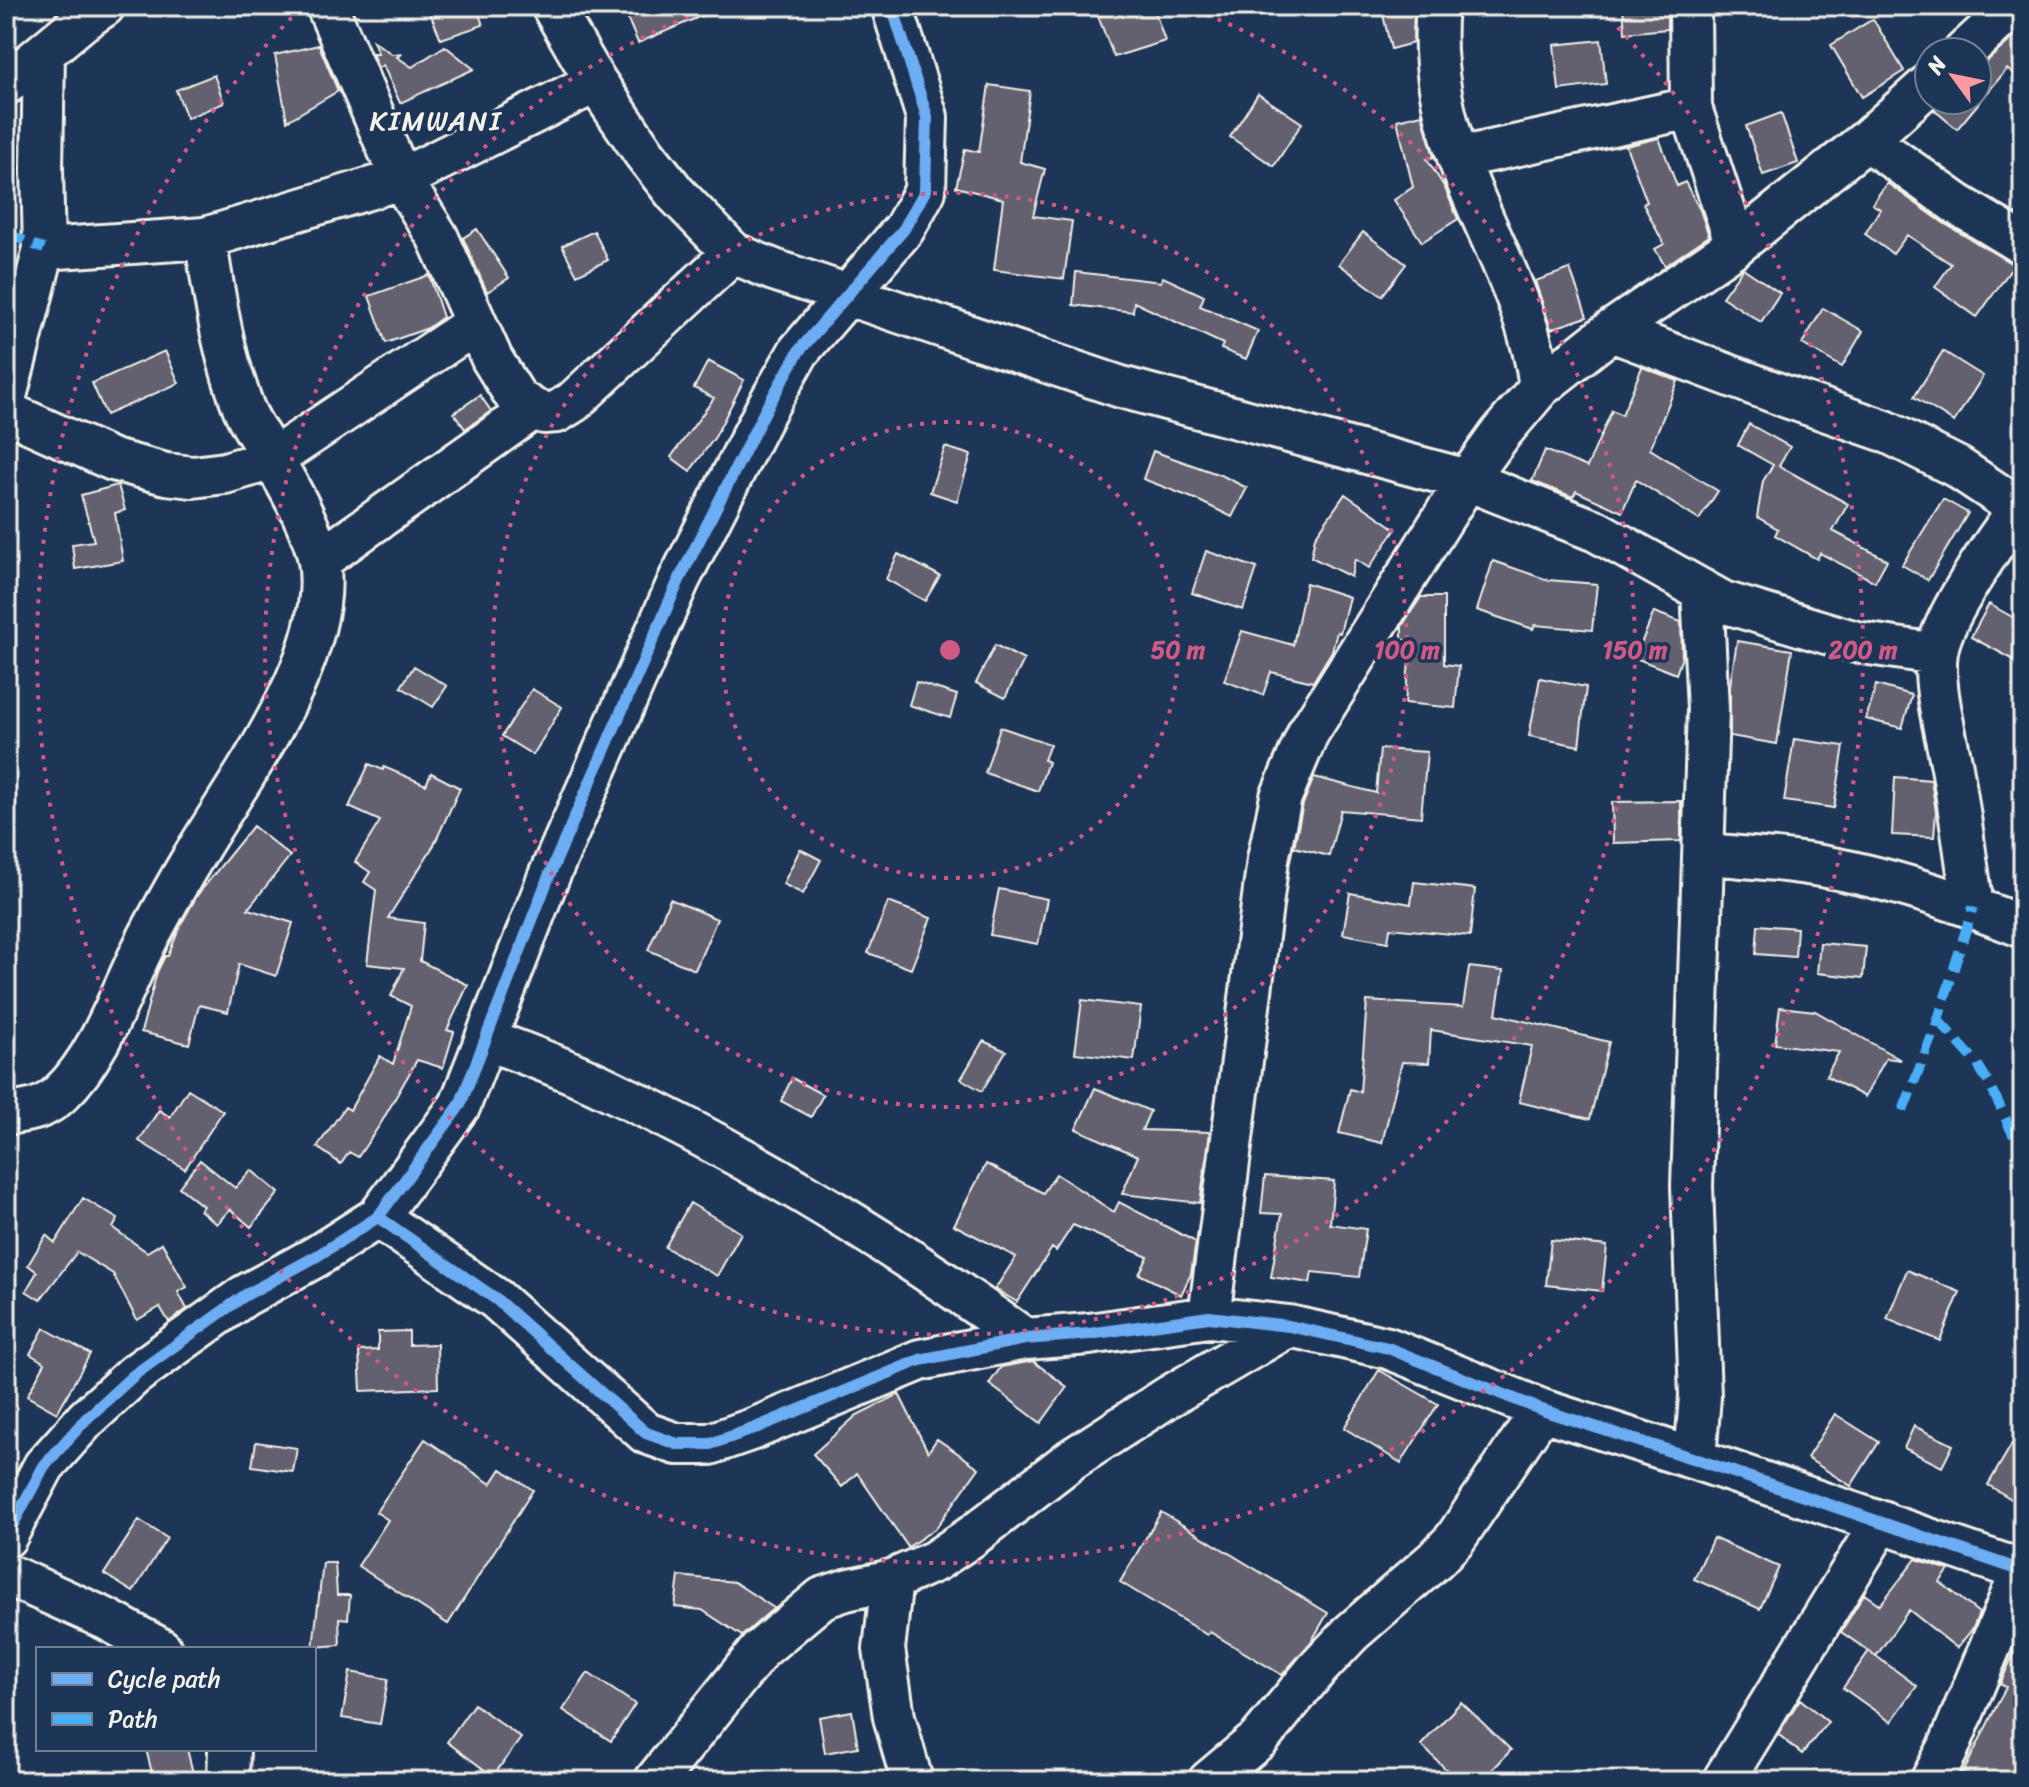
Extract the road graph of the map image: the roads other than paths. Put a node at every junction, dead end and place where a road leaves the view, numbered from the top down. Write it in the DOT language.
graph roads {
  1 [pos="104,6"];
  2 [pos="327,6"];
  3 [pos="552,6"];
  4 [pos="892,6"];
  5 [pos="1437,6"];
  6 [pos="1690,6"];
  7 [pos="2014,6"];
  8 [pos="1981,36"];
  9 [pos="44,53"];
  10 [pos="596,82"];
  11 [pos="6,84"];
  12 [pos="1913,98"];
  13 [pos="1691,108"];
  14 [pos="1867,140"];
  15 [pos="1458,158"];
  16 [pos="401,179"];
  17 [pos="205,238"];
  18 [pos="2023,244"];
  19 [pos="1736,245"];
  20 [pos="44,249"];
  21 [pos="733,253"];
  22 [pos="848,294"];
  23 [pos="475,324"];
  24 [pos="1611,331"];
  25 [pos="1540,387"];
  26 [pos="6,396"];
  27 [pos="533,409"];
  28 [pos="6,412"];
  29 [pos="273,459"];
  30 [pos="1467,480"];
  31 [pos="2022,507"];
  32 [pos="319,561"];
  33 [pos="1702,590"];
  34 [pos="1936,654"];
  35 [pos="1705,854"];
  36 [pos="1973,907"];
  37 [pos="2023,927"];
  38 [pos="486,1039"];
  39 [pos="6,1114"];
  40 [pos="378,1217"];
  41 [pos="1209,1317"];
  42 [pos="1289,1326"];
  43 [pos="1025,1339"];
  44 [pos="1542,1410"];
  45 [pos="1695,1459"];
  46 [pos="1882,1521"];
  47 [pos="6,1537"];
  48 [pos="2023,1569"];
  49 [pos="6,1574"];
  50 [pos="892,1580"];
  51 [pos="157,1647"];
  52 [pos="229,1751"];
  53 [pos="228,1781"];
  54 [pos="655,1781"];
  55 [pos="912,1781"];
  56 [pos="1209,1781"];
  57 [pos="1723,1781"];
  58 [pos="1931,1781"];
  1 -- 9 [label="street"];
  2 -- 16 [label="street"];
  3 -- 10 [label="street"];
  4 -- 22 [label="street"];
  5 -- 15 [label="street"];
  6 -- 13 [label="street"];
  7 -- 8 [label="street"];
  9 -- 11 [label="street"];
  9 -- 20 [label="street"];
  10 -- 16 [label="street"];
  10 -- 21 [label="street"];
  12 -- 14 [label="street"];
  13 -- 15 [label="street"];
  13 -- 19 [label="street"];
  14 -- 18 [label="street"];
  14 -- 19 [label="street"];
  15 -- 25 [label="street"];
  16 -- 17 [label="street"];
  16 -- 23 [label="street"];
  17 -- 20 [label="street"];
  17 -- 29 [label="street"];
  19 -- 24 [label="street"];
  20 -- 26 [label="street"];
  21 -- 22 [label="street"];
  21 -- 27 [label="street"];
  22 -- 30 [label="street"];
  22 -- 38 [label="street"];
  23 -- 27 [label="street"];
  23 -- 29 [label="street"];
  24 -- 25 [label="street"];
  24 -- 31 [label="street"];
  25 -- 30 [label="street"];
  27 -- 32 [label="street"];
  28 -- 29 [label="street"];
  29 -- 32 [label="street"];
  30 -- 33 [label="street"];
  30 -- 41 [label="street"];
  31 -- 34 [label="street"];
  32 -- 39 [label="street"];
  33 -- 34 [label="street"];
  33 -- 35 [label="street"];
  34 -- 36 [label="street"];
  35 -- 36 [label="street"];
  35 -- 45 [label="street"];
  36 -- 37 [label="street"];
  38 -- 40 [label="street"];
  38 -- 43 [label="street"];
  40 -- 43 [label="street"];
  40 -- 47 [label="street"];
  41 -- 42 [label="street"];
  41 -- 43 [label="street"];
  42 -- 44 [label="street"];
  42 -- 50 [label="street"];
  44 -- 45 [label="street"];
  44 -- 56 [label="street"];
  45 -- 46 [label="street"];
  46 -- 48 [label="street"];
  46 -- 57 [label="street"];
  48 -- 58 [label="street"];
  49 -- 51 [label="street"];
  50 -- 54 [label="street"];
  50 -- 55 [label="street"];
  52 -- 53 [label="street"];
}
